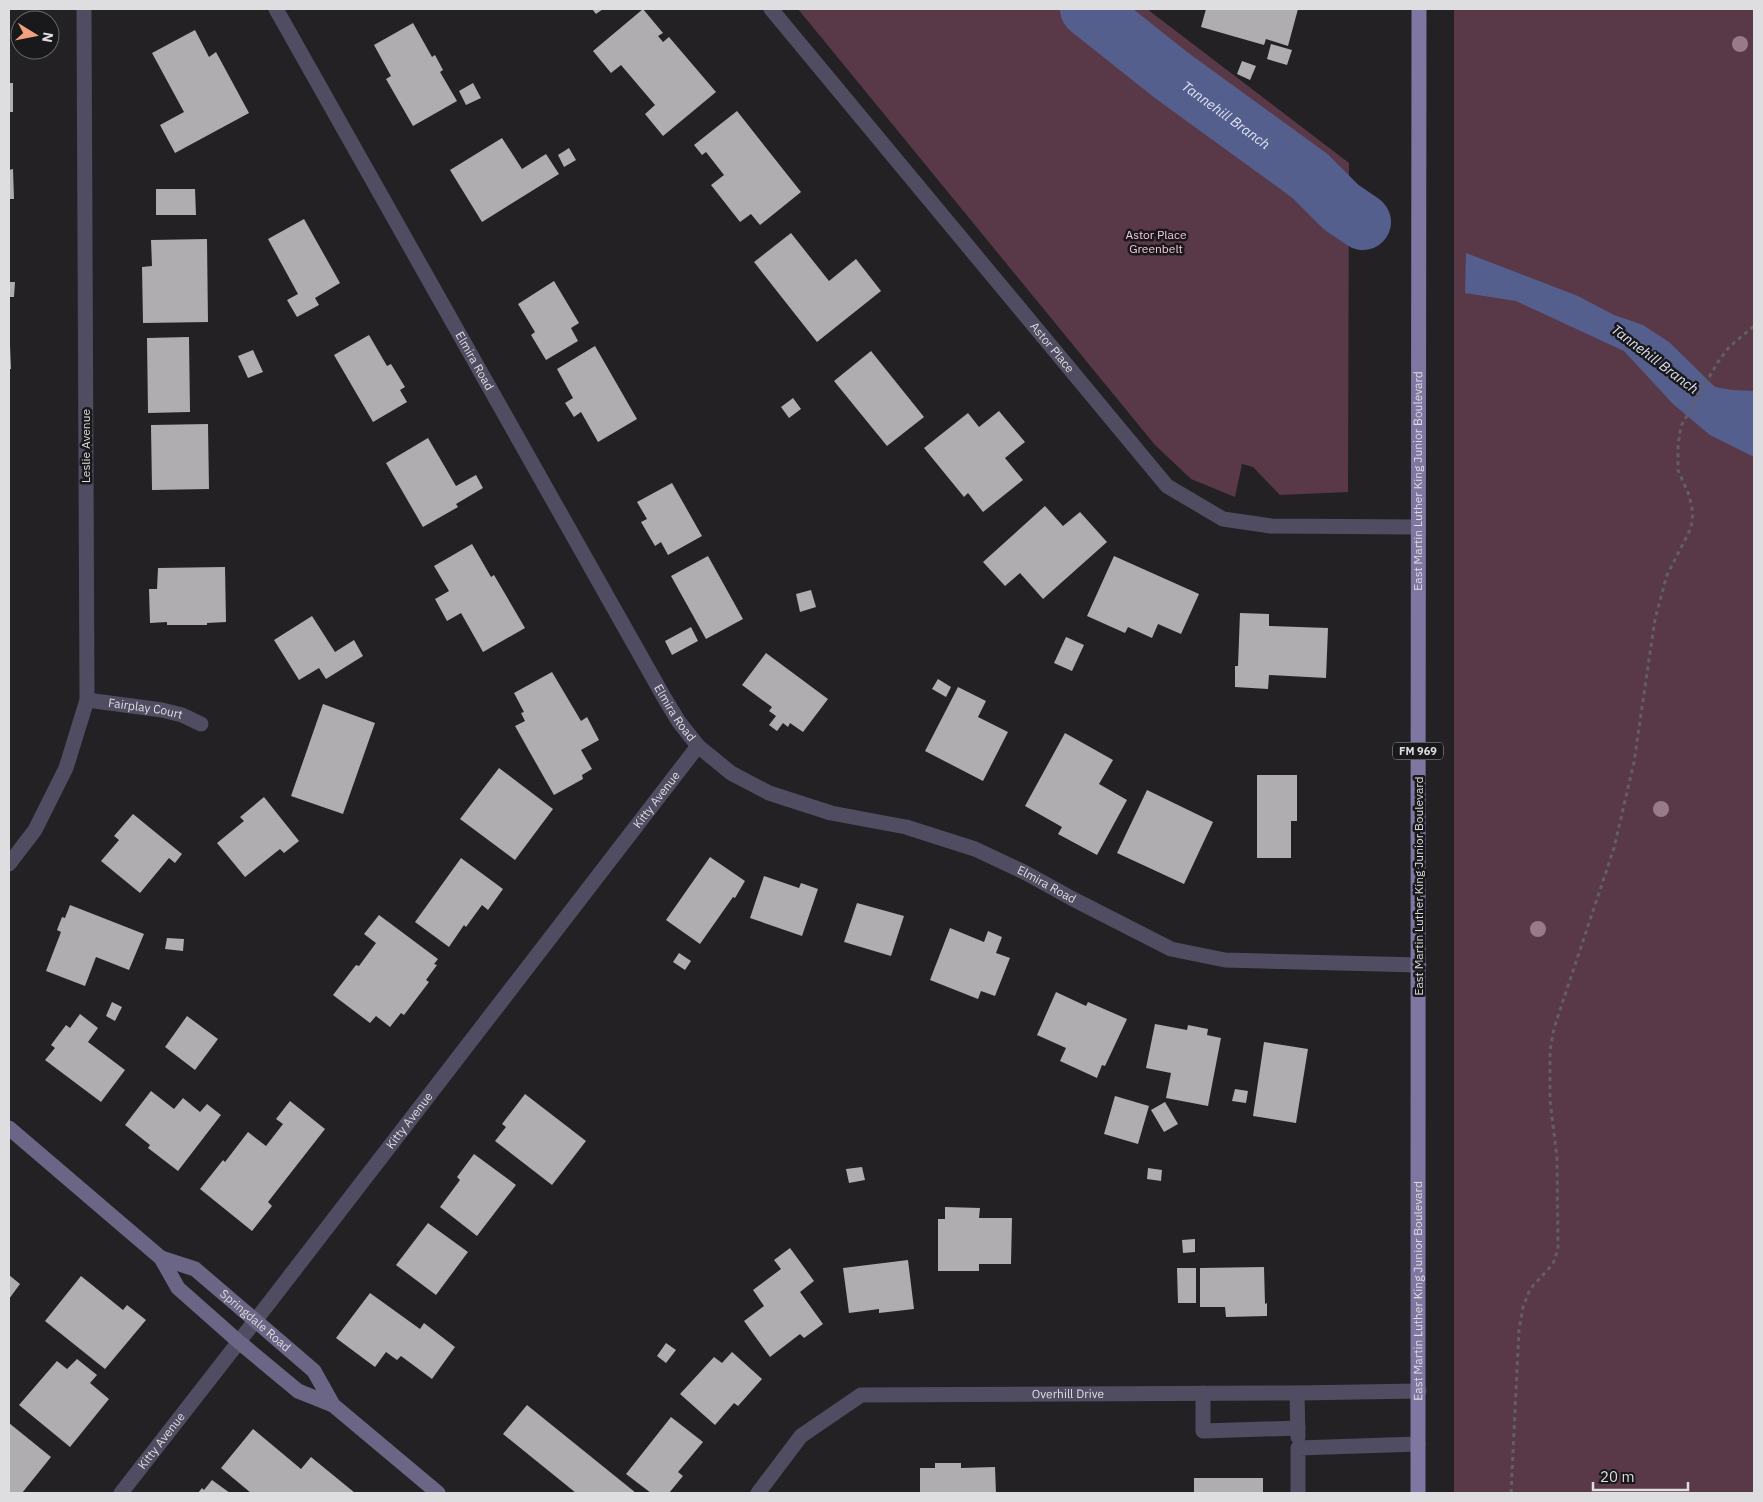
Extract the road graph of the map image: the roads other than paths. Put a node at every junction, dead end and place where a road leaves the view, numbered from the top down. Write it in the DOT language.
graph roads {
  1 [pos="84,9"];
  2 [pos="276,9"];
  3 [pos="771,9"];
  4 [pos="1419,9"];
  5 [pos="1417,527"];
  6 [pos="87,700"];
  7 [pos="201,724"];
  8 [pos="698,746"];
  9 [pos="9,864"];
  10 [pos="1419,965"];
  11 [pos="9,1128"];
  12 [pos="161,1258"];
  13 [pos="256,1321"];
  14 [pos="239,1342"];
  15 [pos="1418,1391"];
  16 [pos="1203,1393"];
  17 [pos="1297,1393"];
  18 [pos="333,1405"];
  19 [pos="1298,1428"];
  20 [pos="1418,1444"];
  21 [pos="1298,1448"];
  22 [pos="121,1493"];
  23 [pos="438,1493"];
  24 [pos="758,1493"];
  25 [pos="1298,1493"];
  26 [pos="1418,1493"];
  1 -- 6 [label="street, Leslie Avenue"];
  2 -- 8 [label="street, Elmira Road"];
  3 -- 5 [label="street, Astor Place"];
  4 -- 5 [label="main road, East Martin Luther King Junior Boulevard / FM 969"];
  5 -- 10 [label="main road, East Martin Luther King Junior Boulevard / FM 969"];
  6 -- 7 [label="street, Fairplay Court"];
  6 -- 9 [label="street, Leslie Avenue"];
  8 -- 10 [label="street, Elmira Road"];
  8 -- 13 [label="street, Kitty Avenue"];
  10 -- 15 [label="main road, East Martin Luther King Junior Boulevard / FM 969"];
  11 -- 12 [label="main road, Springdale Road"];
  12 -- 13 [label="main road, Springdale Road"];
  12 -- 14 [label="main road, Springdale Road"];
  13 -- 14 [label="street, Kitty Avenue"];
  13 -- 18 [label="main road, Springdale Road"];
  14 -- 18 [label="main road, Springdale Road"];
  14 -- 22 [label="street, Kitty Avenue"];
  15 -- 17 [label="street, Overhill Drive"];
  15 -- 20 [label="main road, East Martin Luther King Junior Boulevard / FM 969"];
  16 -- 17 [label="street, Overhill Drive"];
  16 -- 19 [label="street"];
  16 -- 24 [label="street, Overhill Drive"];
  17 -- 19 [label="street"];
  18 -- 23 [label="main road, Springdale Road"];
  19 -- 21 [label="street"];
  20 -- 21 [label="street"];
  20 -- 26 [label="main road, East Martin Luther King Junior Boulevard / FM 969"];
  21 -- 25 [label="street"];
}
